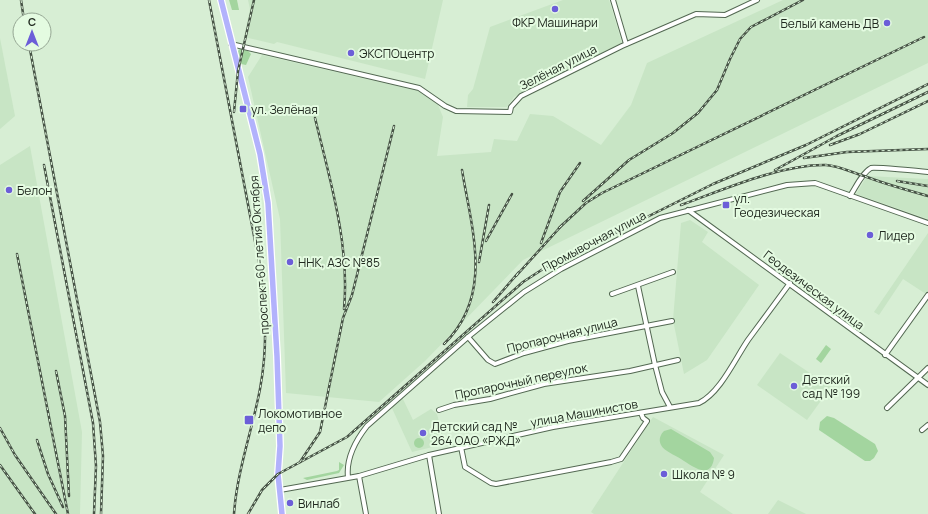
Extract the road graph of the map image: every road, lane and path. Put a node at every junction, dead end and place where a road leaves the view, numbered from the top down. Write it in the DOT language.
graph roads {
  1 [pos="221,0"];
  2 [pos="613,0"];
  3 [pos="757,0"];
  4 [pos="231,44"];
  5 [pos="626,44"];
  6 [pos="928,172"];
  7 [pos="850,196"];
  8 [pos="688,210"];
  9 [pos="928,223"];
  10 [pos="673,272"];
  11 [pos="790,283"];
  12 [pos="638,286"];
  13 [pos="612,294"];
  14 [pos="928,295"];
  15 [pos="672,321"];
  16 [pos="646,326"];
  17 [pos="468,337"];
  18 [pos="885,355"];
  19 [pos="678,360"];
  20 [pos="655,365"];
  21 [pos="928,368"];
  22 [pos="917,378"];
  23 [pos="928,385"];
  24 [pos="670,407"];
  25 [pos="887,408"];
  26 [pos="440,410"];
  27 [pos="641,413"];
  28 [pos="928,425"];
  29 [pos="922,430"];
  30 [pos="461,447"];
  31 [pos="429,455"];
  32 [pos="359,476"];
  33 [pos="348,477"];
  34 [pos="280,490"];
  35 [pos="282,514"];
  36 [pos="366,514"];
  37 [pos="440,514"];
  1 -- 4 [label="highway, проспект 60-летия Октября"];
  2 -- 5 [label="street"];
  3 -- 5 [label="street, Зелёная улица"];
  4 -- 5 [label="street, Зелёная улица"];
  4 -- 34 [label="highway, проспект 60-летия Октября"];
  6 -- 7 [label="street"];
  7 -- 8 [label="street, Промывочная улица"];
  7 -- 9 [label="street, Промывочная улица"];
  8 -- 11 [label="street, Геодезическая улица"];
  8 -- 17 [label="street, Промывочная улица"];
  10 -- 12 [label="street"];
  11 -- 18 [label="street, Геодезическая улица"];
  11 -- 24 [label="street, улица Машинистов"];
  12 -- 13 [label="street"];
  12 -- 16 [label="street"];
  14 -- 18 [label="street"];
  15 -- 16 [label="street, Пропарочная улица"];
  16 -- 17 [label="street, Пропарочная улица"];
  16 -- 20 [label="street"];
  17 -- 33 [label="street, Промывочная улица"];
  18 -- 22 [label="street, Геодезическая улица"];
  19 -- 20 [label="street, Пропарочный переулок"];
  20 -- 24 [label="street"];
  20 -- 26 [label="street, Пропарочный переулок"];
  21 -- 22 [label="street"];
  22 -- 23 [label="street, Геодезическая улица"];
  22 -- 25 [label="street"];
  24 -- 27 [label="street, улица Машинистов"];
  27 -- 30 [label="street, улица Машинистов"];
  27 -- 30 [label="street"];
  28 -- 29 [label="street"];
  30 -- 31 [label="street, улица Машинистов"];
  31 -- 32 [label="street, улица Машинистов"];
  31 -- 37 [label="street"];
  32 -- 33 [label="street, улица Машинистов"];
  32 -- 36 [label="street"];
  33 -- 34 [label="street, улица Машинистов"];
  34 -- 35 [label="highway, проспект 60-летия Октября"];
}
